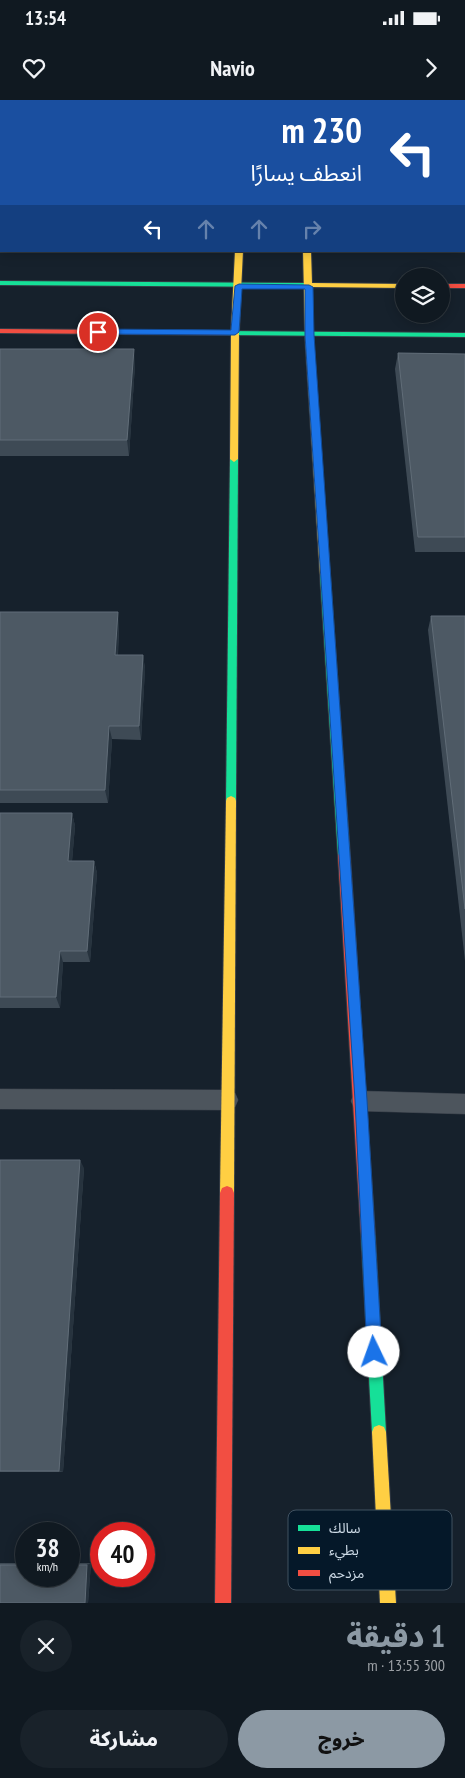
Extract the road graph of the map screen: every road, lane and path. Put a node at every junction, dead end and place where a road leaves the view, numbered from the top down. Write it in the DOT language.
graph roads {
  1 [pos="239,252"];
  2 [pos="307,252"];
  3 [pos="0,283"];
  4 [pos="239,286"];
  5 [pos="395,286"];
  6 [pos="450,286"];
  7 [pos="465,286"];
  8 [pos="309,287"];
  9 [pos="0,331"];
  10 [pos="235,332"];
  11 [pos="310,335"];
  12 [pos="465,336"];
  13 [pos="0,1099"];
  14 [pos="228,1100"];
  15 [pos="361,1100"];
  16 [pos="465,1104"];
  17 [pos="383,1510"];
  18 [pos="387,1590"];
  19 [pos="223,1603"];
  20 [pos="388,1603"];
  1 -- 4 [label="street"];
  2 -- 8 [label="street"];
  3 -- 4 [label="street"];
  4 -- 8 [label="street"];
  4 -- 10 [label="street"];
  5 -- 8 [label="street"];
  6 -- 7 [label="street"];
  8 -- 11 [label="street"];
  9 -- 10 [label="street"];
  10 -- 11 [label="street"];
  10 -- 14 [label="street"];
  11 -- 12 [label="street"];
  11 -- 15 [label="street"];
  13 -- 14 [label="lane"];
  14 -- 19 [label="street"];
  15 -- 16 [label="lane"];
  15 -- 17 [label="street"];
  18 -- 20 [label="street"];
}
